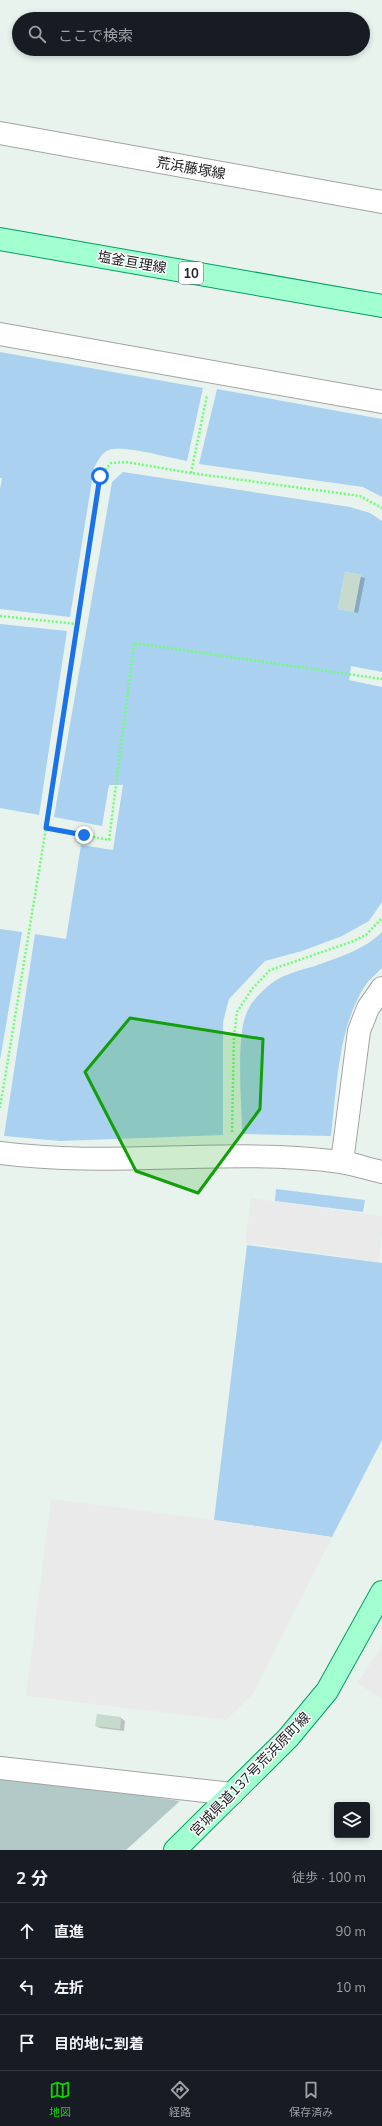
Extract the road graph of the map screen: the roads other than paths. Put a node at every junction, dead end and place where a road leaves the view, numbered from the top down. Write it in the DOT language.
graph roads {
  1 [pos="0,133"];
  2 [pos="382,202"];
  3 [pos="0,239"];
  4 [pos="382,306"];
  5 [pos="0,334"];
  6 [pos="382,402"];
  7 [pos="382,988"];
  8 [pos="0,1153"];
  9 [pos="342,1162"];
  10 [pos="382,1172"];
  11 [pos="382,1592"];
  12 [pos="0,1768"];
  13 [pos="232,1794"];
  14 [pos="175,1850"];
  1 -- 2 [label="street, 荒浜藤塚線"];
  3 -- 4 [label="main road, 塩釜亘理線 / 10"];
  5 -- 6 [label="street"];
  7 -- 9 [label="street"];
  8 -- 9 [label="street"];
  9 -- 10 [label="street"];
  11 -- 13 [label="main road, 宮城県道137号荒浜原町線"];
  12 -- 13 [label="street"];
  13 -- 14 [label="main road, 宮城県道137号荒浜原町線"];
}
